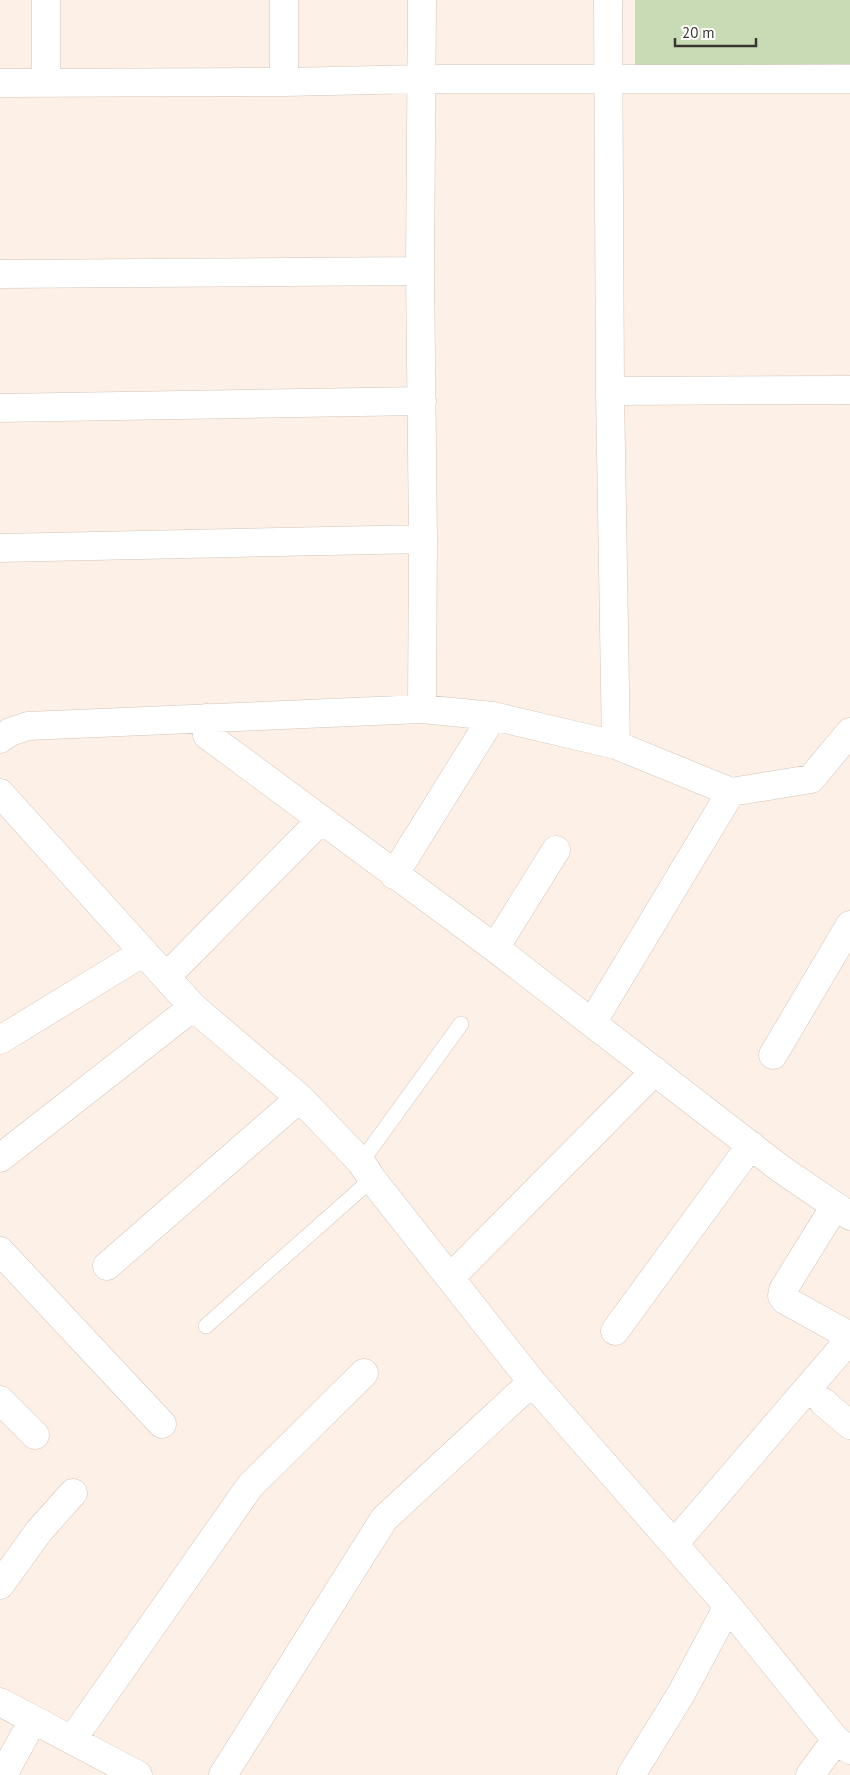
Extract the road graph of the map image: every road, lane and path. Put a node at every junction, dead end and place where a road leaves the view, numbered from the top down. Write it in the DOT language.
graph roads {
  1 [pos="46,0"];
  2 [pos="284,0"];
  3 [pos="422,0"];
  4 [pos="608,0"];
  5 [pos="422,79"];
  6 [pos="608,79"];
  7 [pos="850,79"];
  8 [pos="46,81"];
  9 [pos="284,82"];
  10 [pos="0,83"];
  11 [pos="420,271"];
  12 [pos="0,274"];
  13 [pos="850,390"];
  14 [pos="610,391"];
  15 [pos="422,401"];
  16 [pos="0,408"];
  17 [pos="423,539"];
  18 [pos="0,548"];
  19 [pos="422,708"];
  20 [pos="493,716"];
  21 [pos="206,718"];
  22 [pos="850,732"];
  23 [pos="0,739"];
  24 [pos="616,745"];
  25 [pos="731,792"];
  26 [pos="0,793"];
  27 [pos="321,820"];
  28 [pos="556,850"];
  29 [pos="394,875"];
  30 [pos="850,925"];
  31 [pos="495,948"];
  32 [pos="144,952"];
  33 [pos="166,977"];
  34 [pos="193,1007"];
  35 [pos="592,1023"];
  36 [pos="461,1024"];
  37 [pos="0,1040"];
  38 [pos="773,1055"];
  39 [pos="655,1072"];
  40 [pos="300,1098"];
  41 [pos="751,1145"];
  42 [pos="0,1158"];
  43 [pos="366,1170"];
  44 [pos="842,1211"];
  45 [pos="0,1251"];
  46 [pos="107,1266"];
  47 [pos="450,1278"];
  48 [pos="206,1326"];
  49 [pos="615,1332"];
  50 [pos="850,1338"];
  51 [pos="364,1374"];
  52 [pos="532,1382"];
  53 [pos="0,1400"];
  54 [pos="823,1402"];
  55 [pos="162,1424"];
  56 [pos="850,1425"];
  57 [pos="35,1435"];
  58 [pos="73,1493"];
  59 [pos="674,1544"];
  60 [pos="0,1585"];
  61 [pos="728,1606"];
  62 [pos="0,1702"];
  63 [pos="33,1720"];
  64 [pos="72,1740"];
  65 [pos="843,1745"];
  66 [pos="3,1775"];
  67 [pos="138,1775"];
  68 [pos="223,1775"];
  69 [pos="631,1775"];
  70 [pos="810,1775"];
  1 -- 8 [label="street"];
  2 -- 9 [label="street"];
  3 -- 5 [label="street"];
  4 -- 6 [label="street"];
  5 -- 6 [label="street"];
  5 -- 9 [label="street"];
  5 -- 11 [label="street"];
  6 -- 7 [label="street"];
  6 -- 14 [label="street"];
  8 -- 9 [label="street"];
  8 -- 10 [label="street"];
  11 -- 12 [label="street"];
  11 -- 15 [label="street"];
  13 -- 14 [label="street"];
  14 -- 24 [label="street"];
  15 -- 16 [label="street"];
  15 -- 17 [label="street"];
  17 -- 18 [label="street"];
  17 -- 19 [label="street"];
  19 -- 20 [label="street"];
  19 -- 21 [label="street"];
  20 -- 24 [label="street"];
  20 -- 29 [label="street"];
  21 -- 23 [label="street"];
  21 -- 27 [label="street"];
  22 -- 25 [label="street"];
  24 -- 25 [label="street"];
  25 -- 35 [label="street"];
  26 -- 32 [label="street"];
  27 -- 29 [label="street"];
  27 -- 33 [label="street"];
  28 -- 31 [label="street"];
  29 -- 31 [label="street"];
  30 -- 38 [label="street"];
  31 -- 35 [label="street"];
  32 -- 33 [label="street"];
  32 -- 37 [label="street"];
  33 -- 34 [label="street"];
  34 -- 40 [label="street"];
  34 -- 42 [label="street"];
  35 -- 39 [label="street"];
  36 -- 43 [label="lane"];
  39 -- 41 [label="street"];
  39 -- 47 [label="street"];
  40 -- 43 [label="street"];
  40 -- 46 [label="street"];
  41 -- 44 [label="street"];
  41 -- 49 [label="street"];
  43 -- 47 [label="street"];
  43 -- 48 [label="lane"];
  44 -- 50 [label="street"];
  45 -- 55 [label="street"];
  47 -- 52 [label="street"];
  50 -- 59 [label="street"];
  51 -- 64 [label="street"];
  52 -- 59 [label="street"];
  52 -- 68 [label="street"];
  53 -- 57 [label="street"];
  54 -- 56 [label="street"];
  58 -- 60 [label="street"];
  59 -- 61 [label="street"];
  61 -- 65 [label="street"];
  61 -- 69 [label="street"];
  62 -- 63 [label="street"];
  63 -- 64 [label="street"];
  63 -- 66 [label="street"];
  64 -- 67 [label="street"];
  65 -- 70 [label="street"];
}
